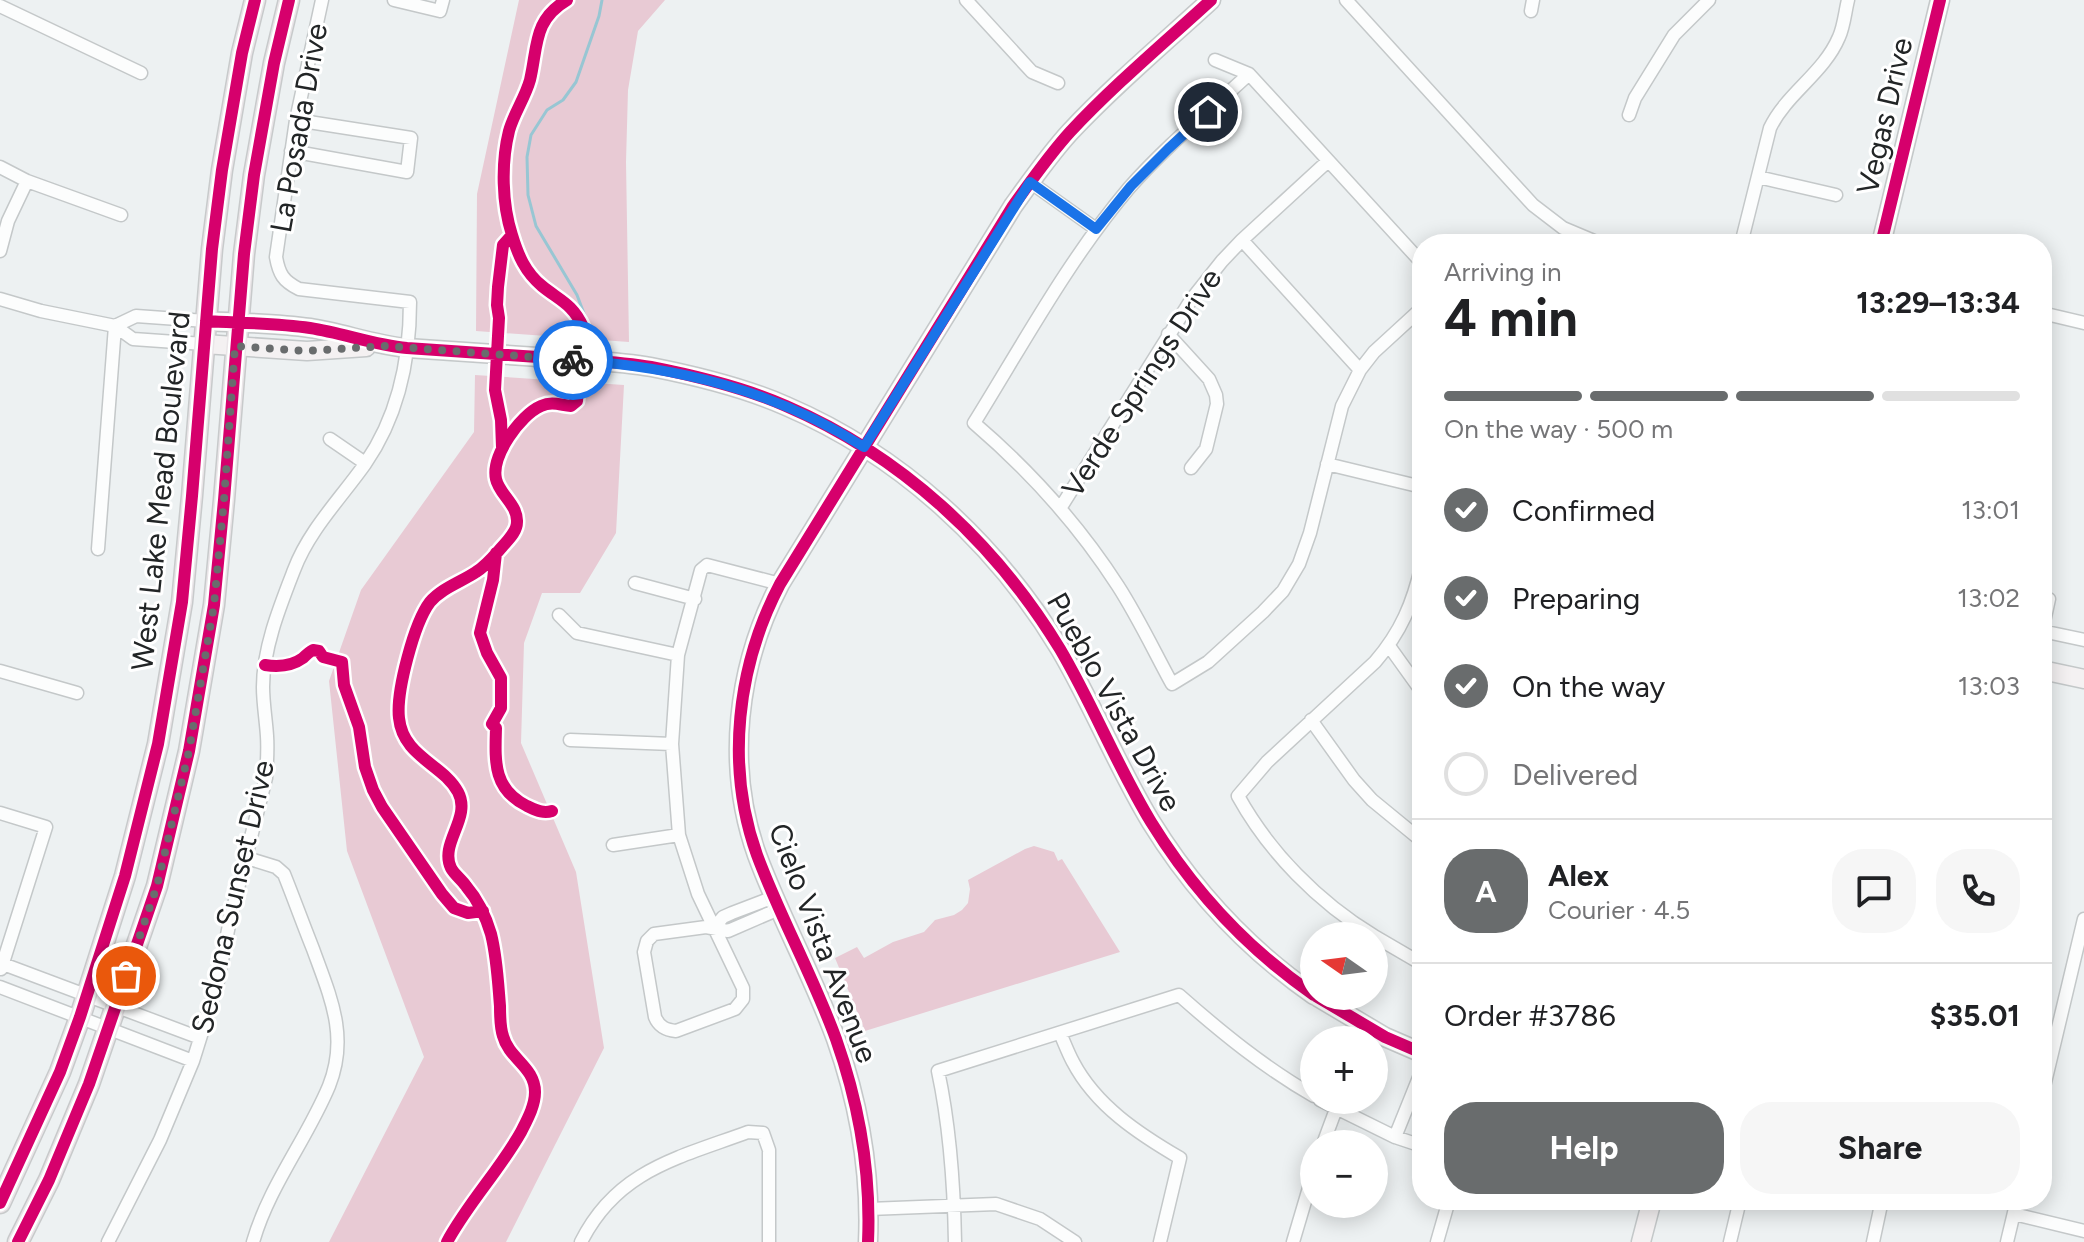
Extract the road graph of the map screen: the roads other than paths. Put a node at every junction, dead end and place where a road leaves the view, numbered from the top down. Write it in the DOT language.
graph roads {
  1 [pos="255,0"];
  2 [pos="289,0"];
  3 [pos="322,0"];
  4 [pos="394,0"];
  5 [pos="443,0"];
  6 [pos="966,0"];
  7 [pos="1211,0"];
  8 [pos="1346,0"];
  9 [pos="1709,0"];
  10 [pos="1848,0"];
  11 [pos="1940,0"];
  12 [pos="8,5"];
  13 [pos="1215,60"];
  14 [pos="141,73"];
  15 [pos="1249,74"];
  16 [pos="1058,83"];
  17 [pos="1629,115"];
  18 [pos="296,120"];
  19 [pos="291,151"];
  20 [pos="1328,161"];
  21 [pos="0,167"];
  22 [pos="1758,177"];
  23 [pos="27,181"];
  24 [pos="1030,182"];
  25 [pos="1836,195"];
  26 [pos="121,215"];
  27 [pos="1096,229"];
  28 [pos="1577,234"];
  29 [pos="1744,234"];
  30 [pos="1883,234"];
  31 [pos="1242,240"];
  32 [pos="0,251"];
  33 [pos="1412,252"];
  34 [pos="276,257"];
  35 [pos="0,299"];
  36 [pos="2052,315"];
  37 [pos="1412,317"];
  38 [pos="206,321"];
  39 [pos="237,323"];
  40 [pos="2084,323"];
  41 [pos="115,326"];
  42 [pos="1168,334"];
  43 [pos="204,344"];
  44 [pos="235,346"];
  45 [pos="385,346"];
  46 [pos="407,348"];
  47 [pos="1360,370"];
  48 [pos="330,439"];
  49 [pos="864,447"];
  50 [pos="365,463"];
  51 [pos="1327,464"];
  52 [pos="1191,468"];
  53 [pos="1412,485"];
  54 [pos="1061,507"];
  55 [pos="98,549"];
  56 [pos="635,583"];
  57 [pos="780,584"];
  58 [pos="695,599"];
  59 [pos="1412,602"];
  60 [pos="559,615"];
  61 [pos="2052,633"];
  62 [pos="2084,640"];
  63 [pos="1389,646"];
  64 [pos="678,655"];
  65 [pos="0,671"];
  66 [pos="2052,672"];
  67 [pos="1412,678"];
  68 [pos="2084,679"];
  69 [pos="77,693"];
  70 [pos="1311,720"];
  71 [pos="570,740"];
  72 [pos="672,744"];
  73 [pos="0,813"];
  74 [pos="1412,833"];
  75 [pos="679,835"];
  76 [pos="613,845"];
  77 [pos="247,858"];
  78 [pos="777,902"];
  79 [pos="744,909"];
  80 [pos="2084,919"];
  81 [pos="750,922"];
  82 [pos="1355,922"];
  83 [pos="714,928"];
  84 [pos="1388,944"];
  85 [pos="1412,958"];
  86 [pos="1,968"];
  87 [pos="1300,984"];
  88 [pos="0,987"];
  89 [pos="86,997"];
  90 [pos="115,1007"];
  91 [pos="1340,1010"];
  92 [pos="80,1017"];
  93 [pos="2052,1026"];
  94 [pos="108,1028"];
  95 [pos="1060,1033"];
  96 [pos="200,1038"];
  97 [pos="1412,1049"];
  98 [pos="193,1061"];
  99 [pos="1300,1088"];
  100 [pos="1412,1095"];
  101 [pos="1347,1114"];
  102 [pos="1395,1137"];
  103 [pos="1412,1143"];
  104 [pos="0,1203"];
  105 [pos="954,1205"];
  106 [pos="869,1209"];
  107 [pos="1446,1210"];
  108 [pos="1649,1210"];
  109 [pos="1738,1210"];
  110 [pos="1880,1210"];
  111 [pos="2015,1210"];
  112 [pos="2014,1214"];
  113 [pos="1300,1218"];
  114 [pos="2084,1231"];
  115 [pos="18,1242"];
  116 [pos="108,1242"];
  117 [pos="253,1242"];
  118 [pos="581,1242"];
  119 [pos="769,1242"];
  120 [pos="868,1242"];
  121 [pos="955,1242"];
  122 [pos="1075,1242"];
  123 [pos="1160,1242"];
  124 [pos="1293,1242"];
  125 [pos="1437,1242"];
  126 [pos="1641,1242"];
  127 [pos="1730,1242"];
  128 [pos="1873,1242"];
  129 [pos="2007,1242"];
  1 -- 38 [label="main road, West Lake Mead Boulevard"];
  2 -- 39 [label="main road, West Lake Mead Boulevard"];
  3 -- 18 [label="street, La Posada Drive"];
  4 -- 5 [label="street"];
  6 -- 16 [label="street"];
  7 -- 24 [label="street, Cielo Vista Avenue"];
  8 -- 28 [label="street"];
  9 -- 17 [label="street"];
  10 -- 22 [label="street"];
  11 -- 30 [label="street, Vegas Drive"];
  12 -- 14 [label="street"];
  13 -- 15 [label="street"];
  15 -- 20 [label="street"];
  15 -- 27 [label="street"];
  18 -- 19 [label="street, La Posada Drive"];
  18 -- 19 [label="street"];
  19 -- 34 [label="street, La Posada Drive"];
  20 -- 31 [label="street, Verde Springs Drive"];
  20 -- 33 [label="street"];
  21 -- 23 [label="street"];
  22 -- 25 [label="street"];
  22 -- 29 [label="street"];
  23 -- 26 [label="street"];
  23 -- 32 [label="street"];
  24 -- 27 [label="street"];
  24 -- 49 [label="street, Cielo Vista Avenue"];
  27 -- 54 [label="street"];
  31 -- 42 [label="street, Verde Springs Drive"];
  31 -- 47 [label="street"];
  34 -- 46 [label="street, Sedona Sunset Drive"];
  35 -- 41 [label="street, Pueblo Vista Drive"];
  36 -- 40 [label="street"];
  37 -- 47 [label="street"];
  38 -- 39 [label="street, Pueblo Vista Drive"];
  38 -- 41 [label="street, Pueblo Vista Drive"];
  38 -- 43 [label="main road, West Lake Mead Boulevard"];
  39 -- 44 [label="main road, West Lake Mead Boulevard"];
  39 -- 45 [label="street, Pueblo Vista Drive"];
  41 -- 43 [label="street, Pueblo Vista Drive"];
  41 -- 55 [label="street"];
  42 -- 52 [label="street"];
  42 -- 54 [label="street, Verde Springs Drive"];
  43 -- 44 [label="street, Pueblo Vista Drive"];
  43 -- 89 [label="main road, West Lake Mead Boulevard"];
  44 -- 45 [label="street, Pueblo Vista Drive"];
  44 -- 90 [label="main road, West Lake Mead Boulevard"];
  45 -- 46 [label="street, Pueblo Vista Drive"];
  46 -- 49 [label="street, Pueblo Vista Drive"];
  46 -- 50 [label="street, Sedona Sunset Drive"];
  47 -- 51 [label="street"];
  48 -- 50 [label="street"];
  49 -- 57 [label="street, Cielo Vista Avenue"];
  49 -- 87 [label="street, Pueblo Vista Drive"];
  50 -- 77 [label="street, Sedona Sunset Drive"];
  51 -- 53 [label="street"];
  51 -- 54 [label="street"];
  56 -- 58 [label="street"];
  57 -- 58 [label="street"];
  57 -- 78 [label="street, Cielo Vista Avenue"];
  58 -- 64 [label="street"];
  59 -- 63 [label="street"];
  60 -- 64 [label="street"];
  61 -- 62 [label="street"];
  63 -- 67 [label="street"];
  63 -- 70 [label="street"];
  64 -- 72 [label="street"];
  65 -- 69 [label="street"];
  66 -- 68 [label="street"];
  70 -- 74 [label="street"];
  70 -- 82 [label="street"];
  71 -- 72 [label="street"];
  72 -- 75 [label="street"];
  73 -- 86 [label="street"];
  75 -- 76 [label="street"];
  75 -- 83 [label="street"];
  77 -- 96 [label="street, Sedona Sunset Drive"];
  77 -- 117 [label="street"];
  78 -- 79 [label="street"];
  78 -- 81 [label="street"];
  78 -- 106 [label="street, Cielo Vista Avenue"];
  79 -- 81 [label="street"];
  79 -- 83 [label="street"];
  80 -- 93 [label="street"];
  81 -- 83 [label="street"];
  83 -- 83 [label="street"];
  84 -- 85 [label="street"];
  86 -- 89 [label="street"];
  88 -- 92 [label="street"];
  89 -- 90 [label="street"];
  89 -- 92 [label="main road, West Lake Mead Boulevard"];
  90 -- 94 [label="main road, West Lake Mead Boulevard"];
  90 -- 96 [label="street"];
  91 -- 97 [label="street, Pueblo Vista Drive"];
  92 -- 94 [label="street"];
  92 -- 104 [label="main road, West Lake Mead Boulevard"];
  94 -- 98 [label="street"];
  94 -- 115 [label="main road, West Lake Mead Boulevard"];
  95 -- 99 [label="street"];
  95 -- 105 [label="street"];
  95 -- 123 [label="street"];
  96 -- 98 [label="street, Sedona Sunset Drive"];
  98 -- 116 [label="street, Sedona Sunset Drive"];
  100 -- 102 [label="street"];
  101 -- 102 [label="street"];
  102 -- 103 [label="street"];
  105 -- 106 [label="street"];
  105 -- 121 [label="street"];
  105 -- 122 [label="street"];
  106 -- 120 [label="street, Cielo Vista Avenue"];
  107 -- 125 [label="street"];
  108 -- 126 [label="street"];
  109 -- 127 [label="street"];
  110 -- 128 [label="street"];
  111 -- 112 [label="street"];
  112 -- 114 [label="street"];
  112 -- 129 [label="street"];
  113 -- 124 [label="street"];
  118 -- 119 [label="street"];
}
